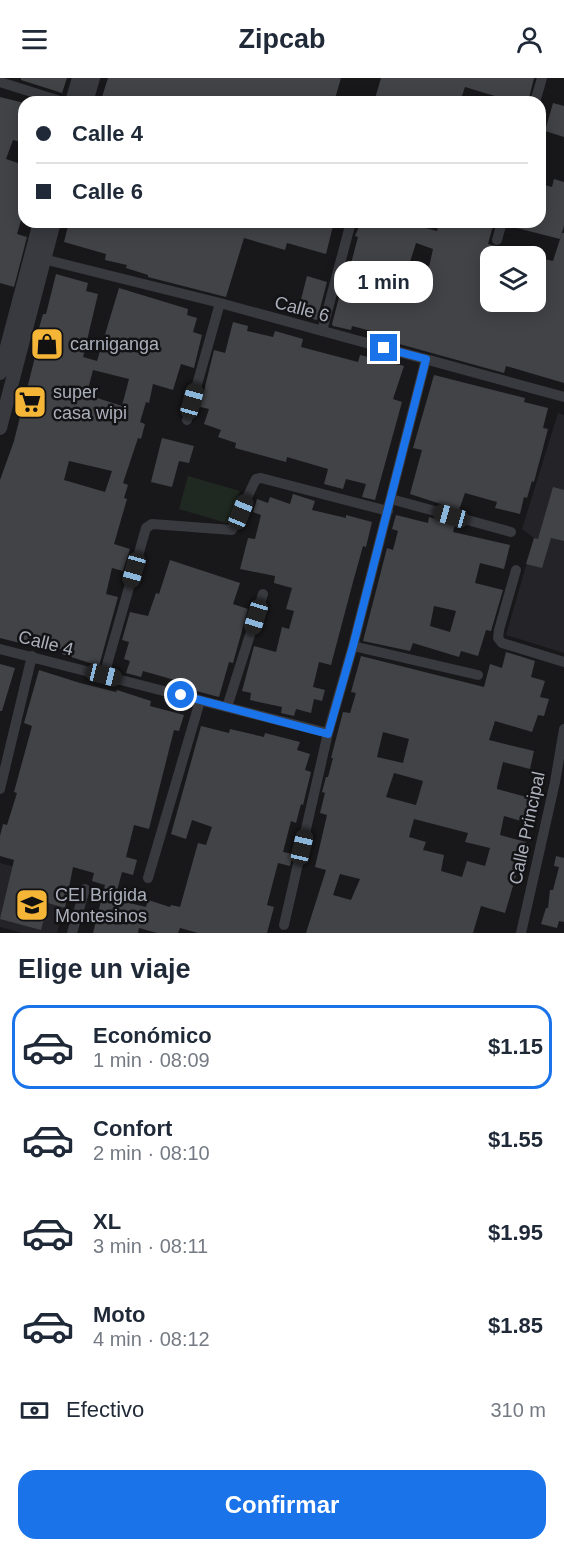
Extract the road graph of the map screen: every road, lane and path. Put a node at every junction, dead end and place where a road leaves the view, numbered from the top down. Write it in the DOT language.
graph roads {
  1 [pos="79,78"];
  2 [pos="93,78"];
  3 [pos="542,78"];
  4 [pos="0,82"];
  5 [pos="44,96"];
  6 [pos="74,96"];
  7 [pos="88,96"];
  8 [pos="537,96"];
  9 [pos="40,228"];
  10 [pos="51,228"];
  11 [pos="349,228"];
  12 [pos="500,228"];
  13 [pos="497,240"];
  14 [pos="38,257"];
  15 [pos="220,303"];
  16 [pos="322,331"];
  17 [pos="426,359"];
  18 [pos="0,372"];
  19 [pos="564,397"];
  20 [pos="187,420"];
  21 [pos="0,428"];
  22 [pos="391,500"];
  23 [pos="388,511"];
  24 [pos="511,532"];
  25 [pos="516,570"];
  26 [pos="263,594"];
  27 [pos="353,646"];
  28 [pos="0,649"];
  29 [pos="32,656"];
  30 [pos="564,662"];
  31 [pos="104,675"];
  32 [pos="477,675"];
  33 [pos="200,700"];
  34 [pos="227,707"];
  35 [pos="564,729"];
  36 [pos="328,734"];
  37 [pos="0,789"];
  38 [pos="148,878"];
  39 [pos="85,889"];
  40 [pos="284,925"];
  41 [pos="72,933"];
  42 [pos="521,933"];
  1 -- 6 [label="street"];
  2 -- 7 [label="street"];
  3 -- 8 [label="street"];
  4 -- 5 [label="street"];
  9 -- 14 [label="street"];
  10 -- 14 [label="street"];
  11 -- 16 [label="street"];
  12 -- 13 [label="street"];
  14 -- 15 [label="street, Calle 6"];
  14 -- 18 [label="street"];
  14 -- 21 [label="street"];
  15 -- 16 [label="street, Calle 6"];
  15 -- 20 [label="street"];
  16 -- 17 [label="street, Calle 6"];
  17 -- 19 [label="street, Calle 6"];
  17 -- 22 [label="street"];
  22 -- 23 [label="street"];
  22 -- 24 [label="street"];
  23 -- 27 [label="street"];
  23 -- 31 [label="street"];
  25 -- 30 [label="street"];
  26 -- 34 [label="street"];
  27 -- 32 [label="street"];
  27 -- 36 [label="street"];
  28 -- 29 [label="street, Calle 4"];
  29 -- 31 [label="street, Calle 4"];
  29 -- 37 [label="street"];
  31 -- 33 [label="street, Calle 4"];
  33 -- 34 [label="street, Calle 4"];
  33 -- 38 [label="street"];
  34 -- 36 [label="street, Calle 4"];
  35 -- 42 [label="street, Calle Principal"];
  36 -- 40 [label="street"];
  39 -- 41 [label="street"];
}
